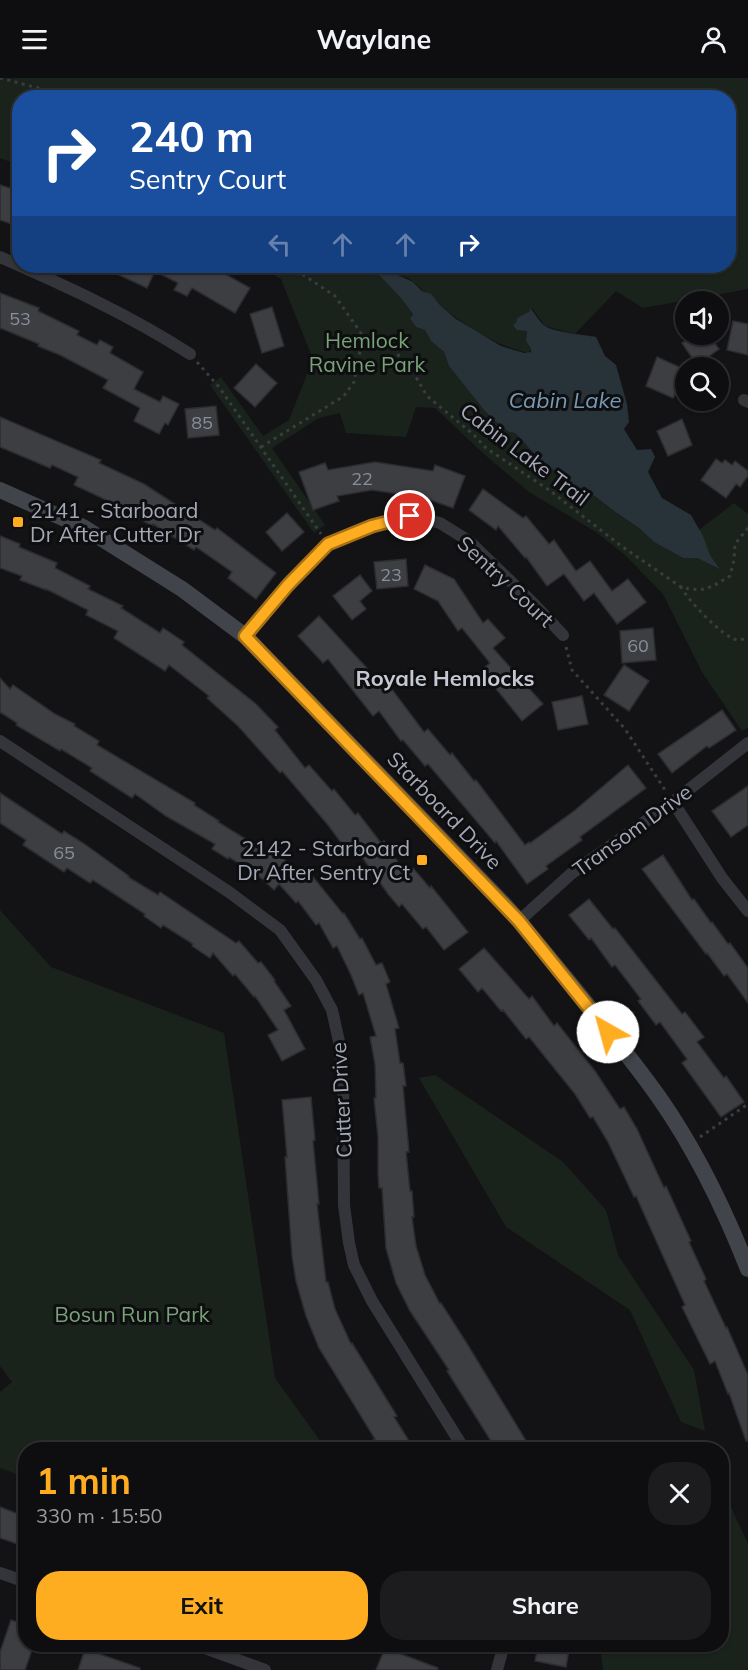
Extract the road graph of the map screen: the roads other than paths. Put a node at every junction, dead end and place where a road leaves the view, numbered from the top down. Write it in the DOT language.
graph roads {
  1 [pos="36,273"];
  2 [pos="190,354"];
  3 [pos="0,490"];
  4 [pos="245,636"];
  5 [pos="563,636"];
  6 [pos="0,741"];
  7 [pos="748,743"];
  8 [pos="673,802"];
  9 [pos="748,911"];
  10 [pos="519,921"];
  11 [pos="748,1269"];
  12 [pos="460,1442"];
  13 [pos="0,1573"];
  14 [pos="18,1579"];
  15 [pos="216,1652"];
  16 [pos="502,1652"];
  17 [pos="264,1670"];
  18 [pos="497,1670"];
  1 -- 2 [label="street"];
  3 -- 4 [label="street, Starboard Drive"];
  4 -- 5 [label="street, Sentry Court"];
  4 -- 10 [label="street, Starboard Drive"];
  6 -- 12 [label="street, Cutter Drive"];
  7 -- 8 [label="street, Transom Drive"];
  8 -- 9 [label="street"];
  8 -- 10 [label="street, Transom Drive"];
  10 -- 11 [label="street, Starboard Drive"];
  13 -- 14 [label="street"];
  15 -- 17 [label="street"];
  16 -- 18 [label="street"];
}
